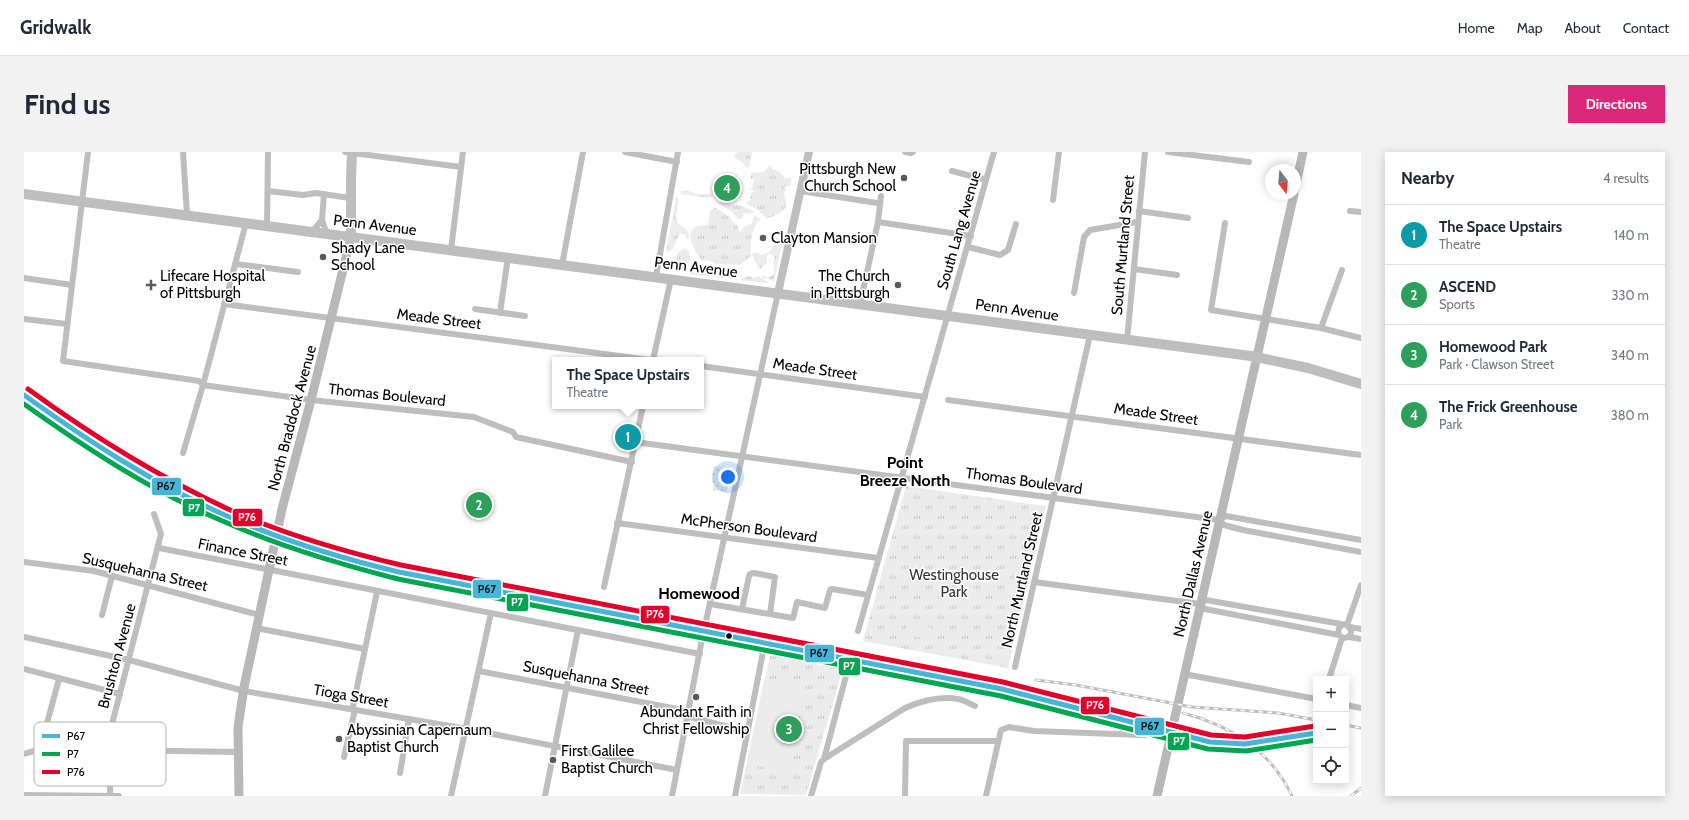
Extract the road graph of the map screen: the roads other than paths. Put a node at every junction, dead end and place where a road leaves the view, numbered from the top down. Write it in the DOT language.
graph roads {
  1 [pos="88,152"];
  2 [pos="183,152"];
  3 [pos="268,152"];
  4 [pos="350,152"];
  5 [pos="463,152"];
  6 [pos="583,152"];
  7 [pos="625,152"];
  8 [pos="678,152"];
  9 [pos="809,152"];
  10 [pos="905,152"];
  11 [pos="913,152"];
  12 [pos="994,152"];
  13 [pos="1059,152"];
  14 [pos="1145,152"];
  15 [pos="1168,152"];
  16 [pos="1303,152"];
  17 [pos="676,162"];
  18 [pos="1249,162"];
  19 [pos="1300,164"];
  20 [pos="461,167"];
  21 [pos="952,171"];
  22 [pos="986,180"];
  23 [pos="801,191"];
  24 [pos="268,193"];
  25 [pos="24,194"];
  26 [pos="324,194"];
  27 [pos="881,196"];
  28 [pos="350,198"];
  29 [pos="1053,200"];
  30 [pos="1293,200"];
  31 [pos="83,202"];
  32 [pos="878,203"];
  33 [pos="1139,211"];
  34 [pos="1350,211"];
  35 [pos="1361,212"];
  36 [pos="187,216"];
  37 [pos="1188,218"];
  38 [pos="322,220"];
  39 [pos="878,222"];
  40 [pos="1137,222"];
  41 [pos="246,223"];
  42 [pos="1225,223"];
  43 [pos="1016,224"];
  44 [pos="267,226"];
  45 [pos="312,232"];
  46 [pos="327,234"];
  47 [pos="971,236"];
  48 [pos="351,237"];
  49 [pos="968,247"];
  50 [pos="451,250"];
  51 [pos="508,257"];
  52 [pos="236,264"];
  53 [pos="562,264"];
  54 [pos="1134,269"];
  55 [pos="1342,270"];
  56 [pos="298,272"];
  57 [pos="1177,275"];
  58 [pos="656,277"];
  59 [pos="24,278"];
  60 [pos="671,279"];
  61 [pos="72,285"];
  62 [pos="778,293"];
  63 [pos="1074,293"];
  64 [pos="224,304"];
  65 [pos="860,304"];
  66 [pos="475,309"];
  67 [pos="500,313"];
  68 [pos="526,316"];
  69 [pos="948,316"];
  70 [pos="332,318"];
  71 [pos="1266,318"];
  72 [pos="24,319"];
  73 [pos="67,324"];
  74 [pos="1321,328"];
  75 [pos="1090,334"];
  76 [pos="1361,338"];
  77 [pos="1127,340"];
  78 [pos="628,357"];
  79 [pos="652,357"];
  80 [pos="1256,357"];
  81 [pos="704,366"];
  82 [pos="761,374"];
  83 [pos="1361,384"];
  84 [pos="203,386"];
  85 [pos="924,397"];
  86 [pos="311,400"];
  87 [pos="948,400"];
  88 [pos="642,409"];
  89 [pos="1072,416"];
  90 [pos="1238,439"];
  91 [pos="635,442"];
  92 [pos="183,453"];
  93 [pos="743,456"];
  94 [pos="1361,456"];
  95 [pos="632,462"];
  96 [pos="902,478"];
  97 [pos="1054,498"];
  98 [pos="154,514"];
  99 [pos="1219,520"];
  100 [pos="617,523"];
  101 [pos="725,538"];
  102 [pos="1361,540"];
  103 [pos="159,548"];
  104 [pos="1361,552"];
  105 [pos="878,558"];
  106 [pos="24,562"];
  107 [pos="268,570"];
  108 [pos="112,576"];
  109 [pos="1034,582"];
  110 [pos="1361,585"];
  111 [pos="149,586"];
  112 [pos="604,587"];
  113 [pos="377,592"];
  114 [pos="868,595"];
  115 [pos="710,604"];
  116 [pos="1200,604"];
  117 [pos="742,609"];
  118 [pos="1272,612"];
  119 [pos="491,613"];
  120 [pos="102,614"];
  121 [pos="770,614"];
  122 [pos="259,615"];
  123 [pos="1270,622"];
  124 [pos="1346,626"];
  125 [pos="256,628"];
  126 [pos="1361,629"];
  127 [pos="578,630"];
  128 [pos="858,631"];
  129 [pos="24,637"];
  130 [pos="1343,637"];
  131 [pos="1361,639"];
  132 [pos="365,649"];
  133 [pos="763,652"];
  134 [pos="700,654"];
  135 [pos="129,660"];
  136 [pos="1015,667"];
  137 [pos="24,669"];
  138 [pos="479,671"];
  139 [pos="1184,674"];
  140 [pos="846,676"];
  141 [pos="1329,676"];
  142 [pos="59,678"];
  143 [pos="566,688"];
  144 [pos="244,691"];
  145 [pos="120,694"];
  146 [pos="1313,698"];
  147 [pos="975,706"];
  148 [pos="1349,706"];
  149 [pos="1361,708"];
  150 [pos="353,710"];
  151 [pos="688,714"];
  152 [pos="409,719"];
  153 [pos="47,722"];
  154 [pos="113,722"];
  155 [pos="465,728"];
  156 [pos="747,732"];
  157 [pos="1170,736"];
  158 [pos="998,741"];
  159 [pos="555,746"];
  160 [pos="34,751"];
  161 [pos="166,751"];
  162 [pos="239,752"];
  163 [pos="24,754"];
  164 [pos="344,757"];
  165 [pos="824,759"];
  166 [pos="677,770"];
  167 [pos="400,773"];
  168 [pos="24,795"];
  169 [pos="110,796"];
  170 [pos="119,796"];
  171 [pos="239,796"];
  172 [pos="451,796"];
  173 [pos="545,796"];
  174 [pos="672,796"];
  175 [pos="735,796"];
  176 [pos="812,796"];
  177 [pos="905,796"];
  178 [pos="986,796"];
  179 [pos="1157,796"];
  1 -- 31 [label="street"];
  2 -- 36 [label="street"];
  3 -- 24 [label="street"];
  4 -- 20 [label="street"];
  4 -- 28 [label="main road"];
  5 -- 20 [label="street"];
  6 -- 53 [label="street"];
  7 -- 17 [label="street"];
  8 -- 17 [label="street"];
  9 -- 23 [label="street"];
  10 -- 11 [label="street"];
  12 -- 22 [label="street, South Lang Avenue"];
  13 -- 29 [label="street"];
  14 -- 33 [label="street, South Murtland Street"];
  15 -- 18 [label="street"];
  16 -- 19 [label="main road"];
  17 -- 58 [label="street"];
  20 -- 50 [label="street"];
  21 -- 22 [label="street"];
  22 -- 47 [label="street, South Lang Avenue"];
  23 -- 32 [label="street"];
  23 -- 62 [label="street"];
  24 -- 26 [label="street"];
  24 -- 44 [label="street"];
  25 -- 31 [label="main road, Penn Avenue"];
  26 -- 28 [label="street"];
  26 -- 38 [label="street"];
  27 -- 39 [label="street"];
  28 -- 48 [label="main road"];
  30 -- 71 [label="main road, North Dallas Avenue"];
  31 -- 36 [label="main road, Penn Avenue"];
  31 -- 61 [label="street"];
  33 -- 37 [label="street"];
  33 -- 40 [label="street, South Murtland Street"];
  34 -- 35 [label="street"];
  36 -- 41 [label="main road, Penn Avenue"];
  38 -- 45 [label="street"];
  38 -- 46 [label="street"];
  39 -- 47 [label="street"];
  39 -- 65 [label="street"];
  40 -- 54 [label="street, South Murtland Street"];
  40 -- 63 [label="street"];
  41 -- 44 [label="main road, Penn Avenue"];
  41 -- 52 [label="street"];
  42 -- 71 [label="street"];
  43 -- 49 [label="street"];
  44 -- 45 [label="main road, Penn Avenue"];
  45 -- 46 [label="main road, Penn Avenue"];
  46 -- 48 [label="main road, Penn Avenue"];
  47 -- 49 [label="street, South Lang Avenue"];
  48 -- 50 [label="main road, Penn Avenue"];
  48 -- 70 [label="main road, North Braddock Avenue"];
  49 -- 69 [label="street, South Lang Avenue"];
  50 -- 51 [label="main road, Penn Avenue"];
  51 -- 53 [label="main road, Penn Avenue"];
  51 -- 67 [label="street"];
  52 -- 56 [label="street"];
  52 -- 64 [label="street"];
  53 -- 58 [label="main road, Penn Avenue"];
  54 -- 57 [label="street"];
  54 -- 77 [label="street, South Murtland Street"];
  55 -- 74 [label="street"];
  58 -- 60 [label="main road, Penn Avenue"];
  59 -- 61 [label="street"];
  60 -- 62 [label="main road, Penn Avenue"];
  60 -- 79 [label="street"];
  61 -- 73 [label="street"];
  62 -- 65 [label="main road, Penn Avenue"];
  62 -- 82 [label="street"];
  64 -- 70 [label="street, Meade Street"];
  64 -- 84 [label="street"];
  65 -- 69 [label="main road, Penn Avenue"];
  66 -- 67 [label="street"];
  67 -- 68 [label="street"];
  69 -- 75 [label="main road, Penn Avenue"];
  69 -- 85 [label="street, South Lang Avenue"];
  70 -- 78 [label="street, Meade Street"];
  70 -- 86 [label="main road, North Braddock Avenue"];
  71 -- 74 [label="street"];
  71 -- 80 [label="main road, North Dallas Avenue"];
  72 -- 73 [label="street"];
  73 -- 84 [label="street, Thomas Boulevard"];
  74 -- 76 [label="street"];
  75 -- 77 [label="main road, Penn Avenue"];
  75 -- 89 [label="street, North Murtland Street"];
  77 -- 80 [label="main road, Penn Avenue"];
  80 -- 83 [label="main road, Penn Avenue"];
  80 -- 90 [label="main road, North Dallas Avenue"];
  81 -- 82 [label="street, Meade Street"];
  82 -- 85 [label="street, Meade Street"];
  82 -- 93 [label="street"];
  84 -- 86 [label="street, Thomas Boulevard"];
  84 -- 92 [label="street"];
  85 -- 96 [label="street, South Lang Avenue"];
  86 -- 95 [label="street, Thomas Boulevard"];
  86 -- 107 [label="main road, North Braddock Avenue"];
  87 -- 89 [label="street, Meade Street"];
  88 -- 91 [label="street"];
  89 -- 90 [label="street, Meade Street"];
  89 -- 97 [label="street, North Murtland Street"];
  90 -- 94 [label="street, Meade Street"];
  90 -- 99 [label="main road, North Dallas Avenue"];
  91 -- 93 [label="street, Thomas Boulevard"];
  91 -- 95 [label="street"];
  93 -- 96 [label="street, Thomas Boulevard"];
  93 -- 101 [label="street"];
  95 -- 100 [label="street"];
  96 -- 97 [label="street, Thomas Boulevard"];
  96 -- 105 [label="street, South Lang Avenue"];
  97 -- 99 [label="street, Thomas Boulevard"];
  97 -- 109 [label="street, North Murtland Street"];
  98 -- 103 [label="street, Brushton Avenue"];
  99 -- 102 [label="street, Thomas Boulevard"];
  99 -- 104 [label="street, Thomas Boulevard"];
  99 -- 116 [label="main road, North Dallas Avenue"];
  100 -- 101 [label="street, McPherson Boulevard"];
  100 -- 112 [label="street"];
  101 -- 105 [label="street, McPherson Boulevard"];
  101 -- 115 [label="street"];
  103 -- 107 [label="street, Finance Street"];
  103 -- 111 [label="street, Brushton Avenue"];
  105 -- 114 [label="street, South Lang Avenue"];
  106 -- 108 [label="street, Susquehanna Street"];
  107 -- 113 [label="street, Finance Street"];
  107 -- 122 [label="main road, North Braddock Avenue"];
  108 -- 111 [label="street, Susquehanna Street"];
  108 -- 120 [label="street"];
  109 -- 116 [label="street"];
  109 -- 136 [label="street, North Murtland Street"];
  110 -- 124 [label="street"];
  111 -- 122 [label="street, Susquehanna Street"];
  111 -- 135 [label="street, Brushton Avenue"];
  113 -- 119 [label="street, Finance Street"];
  113 -- 132 [label="street"];
  114 -- 121 [label="street"];
  114 -- 128 [label="street, South Lang Avenue"];
  115 -- 117 [label="street"];
  115 -- 134 [label="street"];
  116 -- 118 [label="street"];
  116 -- 123 [label="street"];
  116 -- 139 [label="main road, North Dallas Avenue"];
  117 -- 121 [label="street"];
  117 -- 121 [label="street"];
  118 -- 123 [label="street"];
  118 -- 124 [label="street"];
  119 -- 127 [label="street, Finance Street"];
  119 -- 138 [label="street"];
  122 -- 125 [label="main road, North Braddock Avenue"];
  123 -- 130 [label="street"];
  124 -- 126 [label="street"];
  124 -- 130 [label="street"];
  124 -- 130 [label="street"];
  125 -- 132 [label="street"];
  125 -- 144 [label="main road, North Braddock Avenue"];
  127 -- 134 [label="street, Finance Street"];
  127 -- 143 [label="street"];
  129 -- 135 [label="street, Tioga Street"];
  130 -- 131 [label="street"];
  130 -- 141 [label="street"];
  132 -- 150 [label="street"];
  133 -- 156 [label="street"];
  134 -- 151 [label="street"];
  135 -- 144 [label="street, Tioga Street"];
  135 -- 145 [label="street, Brushton Avenue"];
  137 -- 142 [label="street"];
  138 -- 143 [label="street, Susquehanna Street"];
  138 -- 155 [label="street"];
  139 -- 146 [label="street"];
  139 -- 157 [label="main road, North Dallas Avenue"];
  140 -- 165 [label="street"];
  142 -- 145 [label="street"];
  142 -- 153 [label="street"];
  143 -- 151 [label="street, Susquehanna Street"];
  143 -- 159 [label="street"];
  144 -- 150 [label="street, Tioga Street"];
  144 -- 162 [label="main road, North Braddock Avenue"];
  145 -- 154 [label="street, Brushton Avenue"];
  147 -- 165 [label="street"];
  148 -- 149 [label="street"];
  150 -- 152 [label="street, Tioga Street"];
  150 -- 164 [label="street"];
  151 -- 156 [label="street, Susquehanna Street"];
  151 -- 166 [label="street"];
  152 -- 155 [label="street, Tioga Street"];
  152 -- 167 [label="street"];
  155 -- 159 [label="street, Tioga Street"];
  155 -- 172 [label="street"];
  156 -- 175 [label="street"];
  157 -- 158 [label="street"];
  157 -- 179 [label="main road, North Dallas Avenue"];
  158 -- 177 [label="street"];
  158 -- 178 [label="street"];
  159 -- 166 [label="street, Tioga Street"];
  159 -- 173 [label="street"];
  160 -- 163 [label="street"];
  161 -- 162 [label="street"];
  162 -- 171 [label="main road, North Braddock Avenue"];
  165 -- 176 [label="street"];
  166 -- 174 [label="street"];
  168 -- 169 [label="street"];
  169 -- 170 [label="street"];
}
